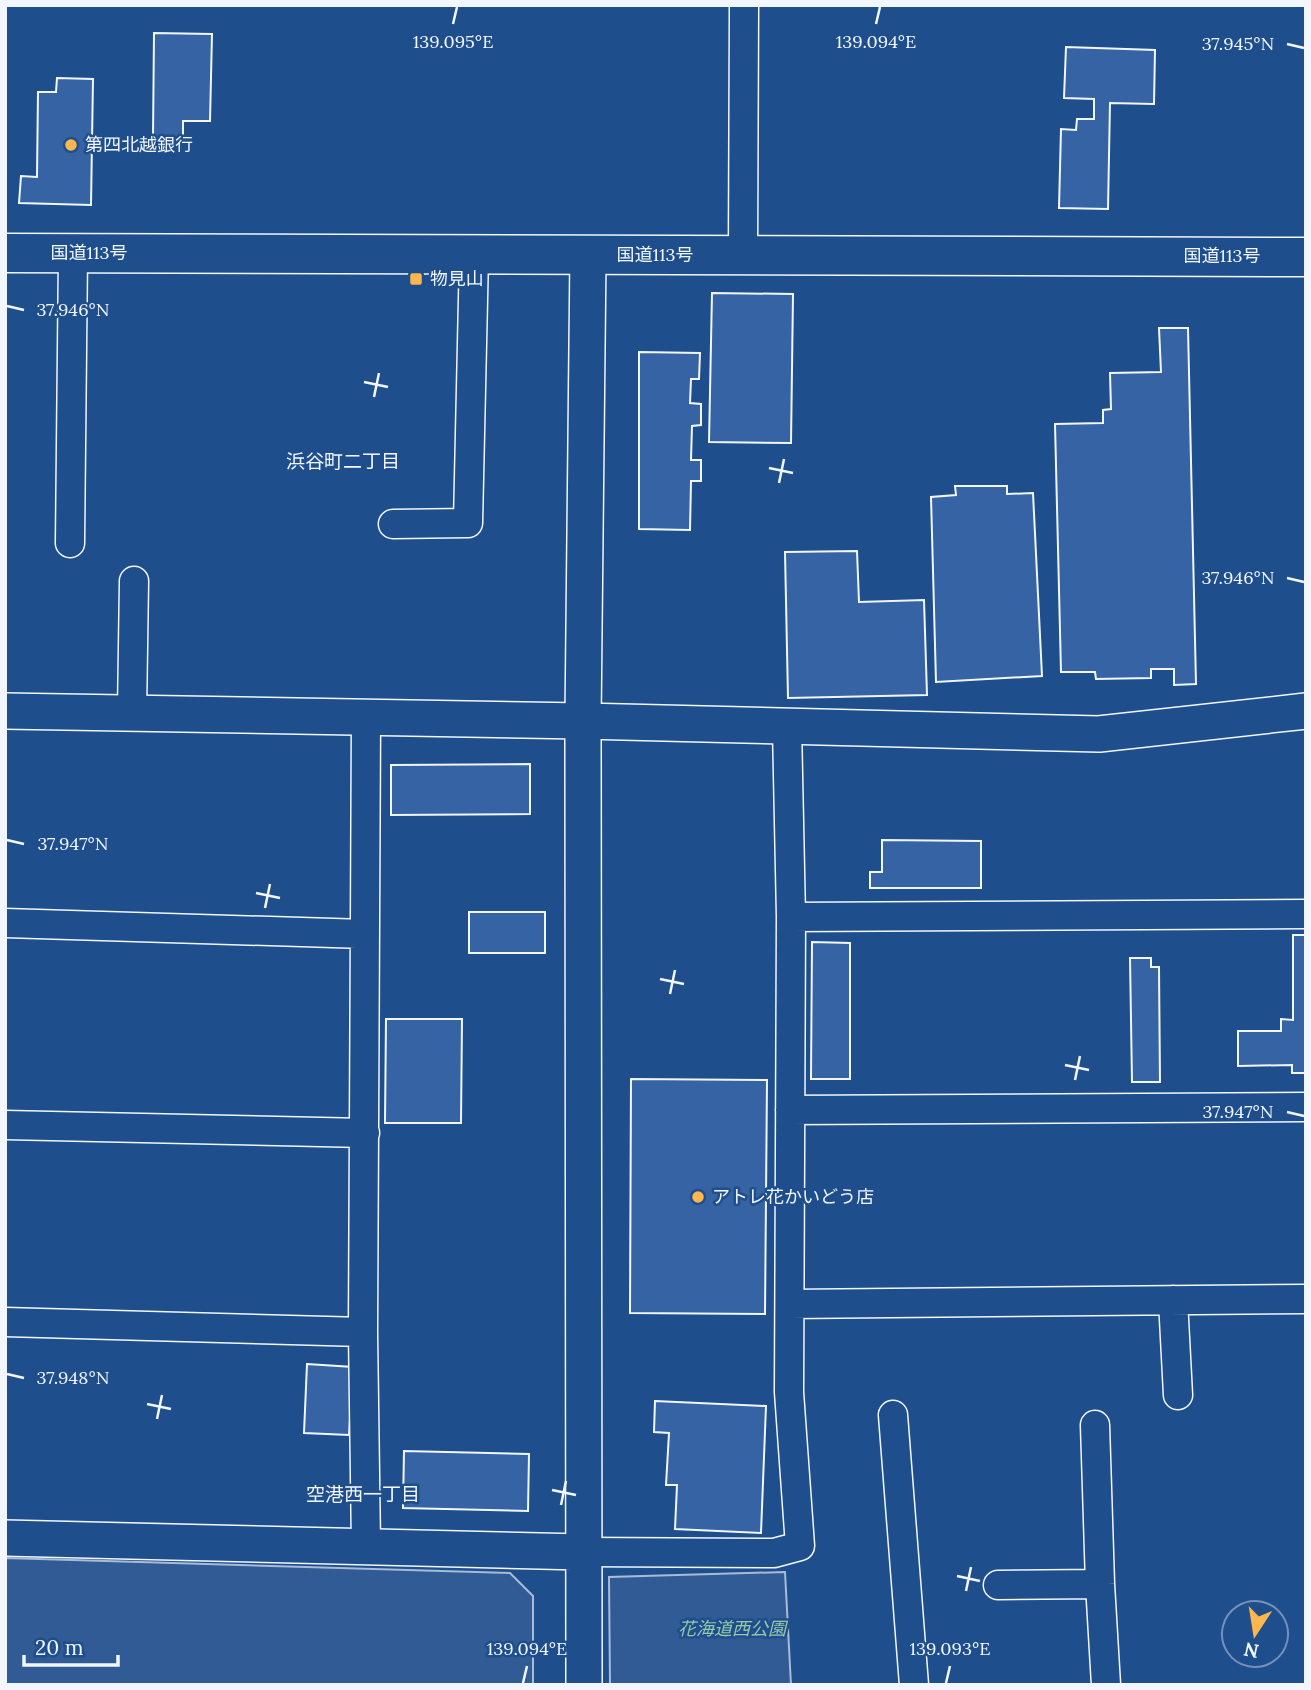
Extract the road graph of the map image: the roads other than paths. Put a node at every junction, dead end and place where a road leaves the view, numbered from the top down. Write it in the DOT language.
graph roads {
  1 [pos="744,5"];
  2 [pos="5,253"];
  3 [pos="73,253"];
  4 [pos="474,254"];
  5 [pos="588,254"];
  6 [pos="743,256"];
  7 [pos="1306,257"];
  8 [pos="393,524"];
  9 [pos="70,543"];
  10 [pos="134,580"];
  11 [pos="1306,710"];
  12 [pos="5,711"];
  13 [pos="132,713"];
  14 [pos="366,717"];
  15 [pos="583,721"];
  16 [pos="788,727"];
  17 [pos="1306,914"];
  18 [pos="791,917"];
  19 [pos="5,923"];
  20 [pos="366,934"];
  21 [pos="1306,1107"];
  22 [pos="790,1110"];
  23 [pos="5,1125"];
  24 [pos="365,1133"];
  25 [pos="1306,1299"];
  26 [pos="1173,1300"];
  27 [pos="790,1304"];
  28 [pos="5,1322"];
  29 [pos="363,1332"];
  30 [pos="1178,1395"];
  31 [pos="893,1415"];
  32 [pos="1095,1425"];
  33 [pos="5,1538"];
  34 [pos="366,1546"];
  35 [pos="583,1552"];
  36 [pos="1100,1584"];
  37 [pos="998,1585"];
  38 [pos="584,1685"];
  39 [pos="914,1685"];
  40 [pos="1106,1685"];
  1 -- 6 [label="street"];
  2 -- 3 [label="highway, 国道113号"];
  3 -- 4 [label="highway, 国道113号"];
  3 -- 9 [label="street"];
  4 -- 5 [label="highway, 国道113号"];
  4 -- 8 [label="street"];
  5 -- 6 [label="highway, 国道113号"];
  5 -- 15 [label="street"];
  6 -- 7 [label="highway, 国道113号"];
  10 -- 13 [label="street"];
  11 -- 16 [label="street"];
  12 -- 13 [label="street"];
  13 -- 14 [label="street"];
  14 -- 15 [label="street"];
  14 -- 20 [label="street"];
  15 -- 16 [label="street"];
  15 -- 35 [label="street"];
  16 -- 18 [label="street"];
  17 -- 18 [label="street"];
  18 -- 22 [label="street"];
  19 -- 20 [label="street"];
  20 -- 24 [label="street"];
  21 -- 22 [label="street"];
  22 -- 27 [label="street"];
  23 -- 24 [label="street"];
  24 -- 29 [label="street"];
  25 -- 26 [label="street"];
  26 -- 27 [label="street"];
  26 -- 30 [label="street"];
  27 -- 35 [label="street"];
  28 -- 29 [label="street"];
  29 -- 34 [label="street"];
  31 -- 39 [label="street"];
  32 -- 36 [label="street"];
  33 -- 34 [label="street"];
  34 -- 35 [label="street"];
  35 -- 38 [label="street"];
  36 -- 37 [label="street"];
  36 -- 40 [label="street"];
}
